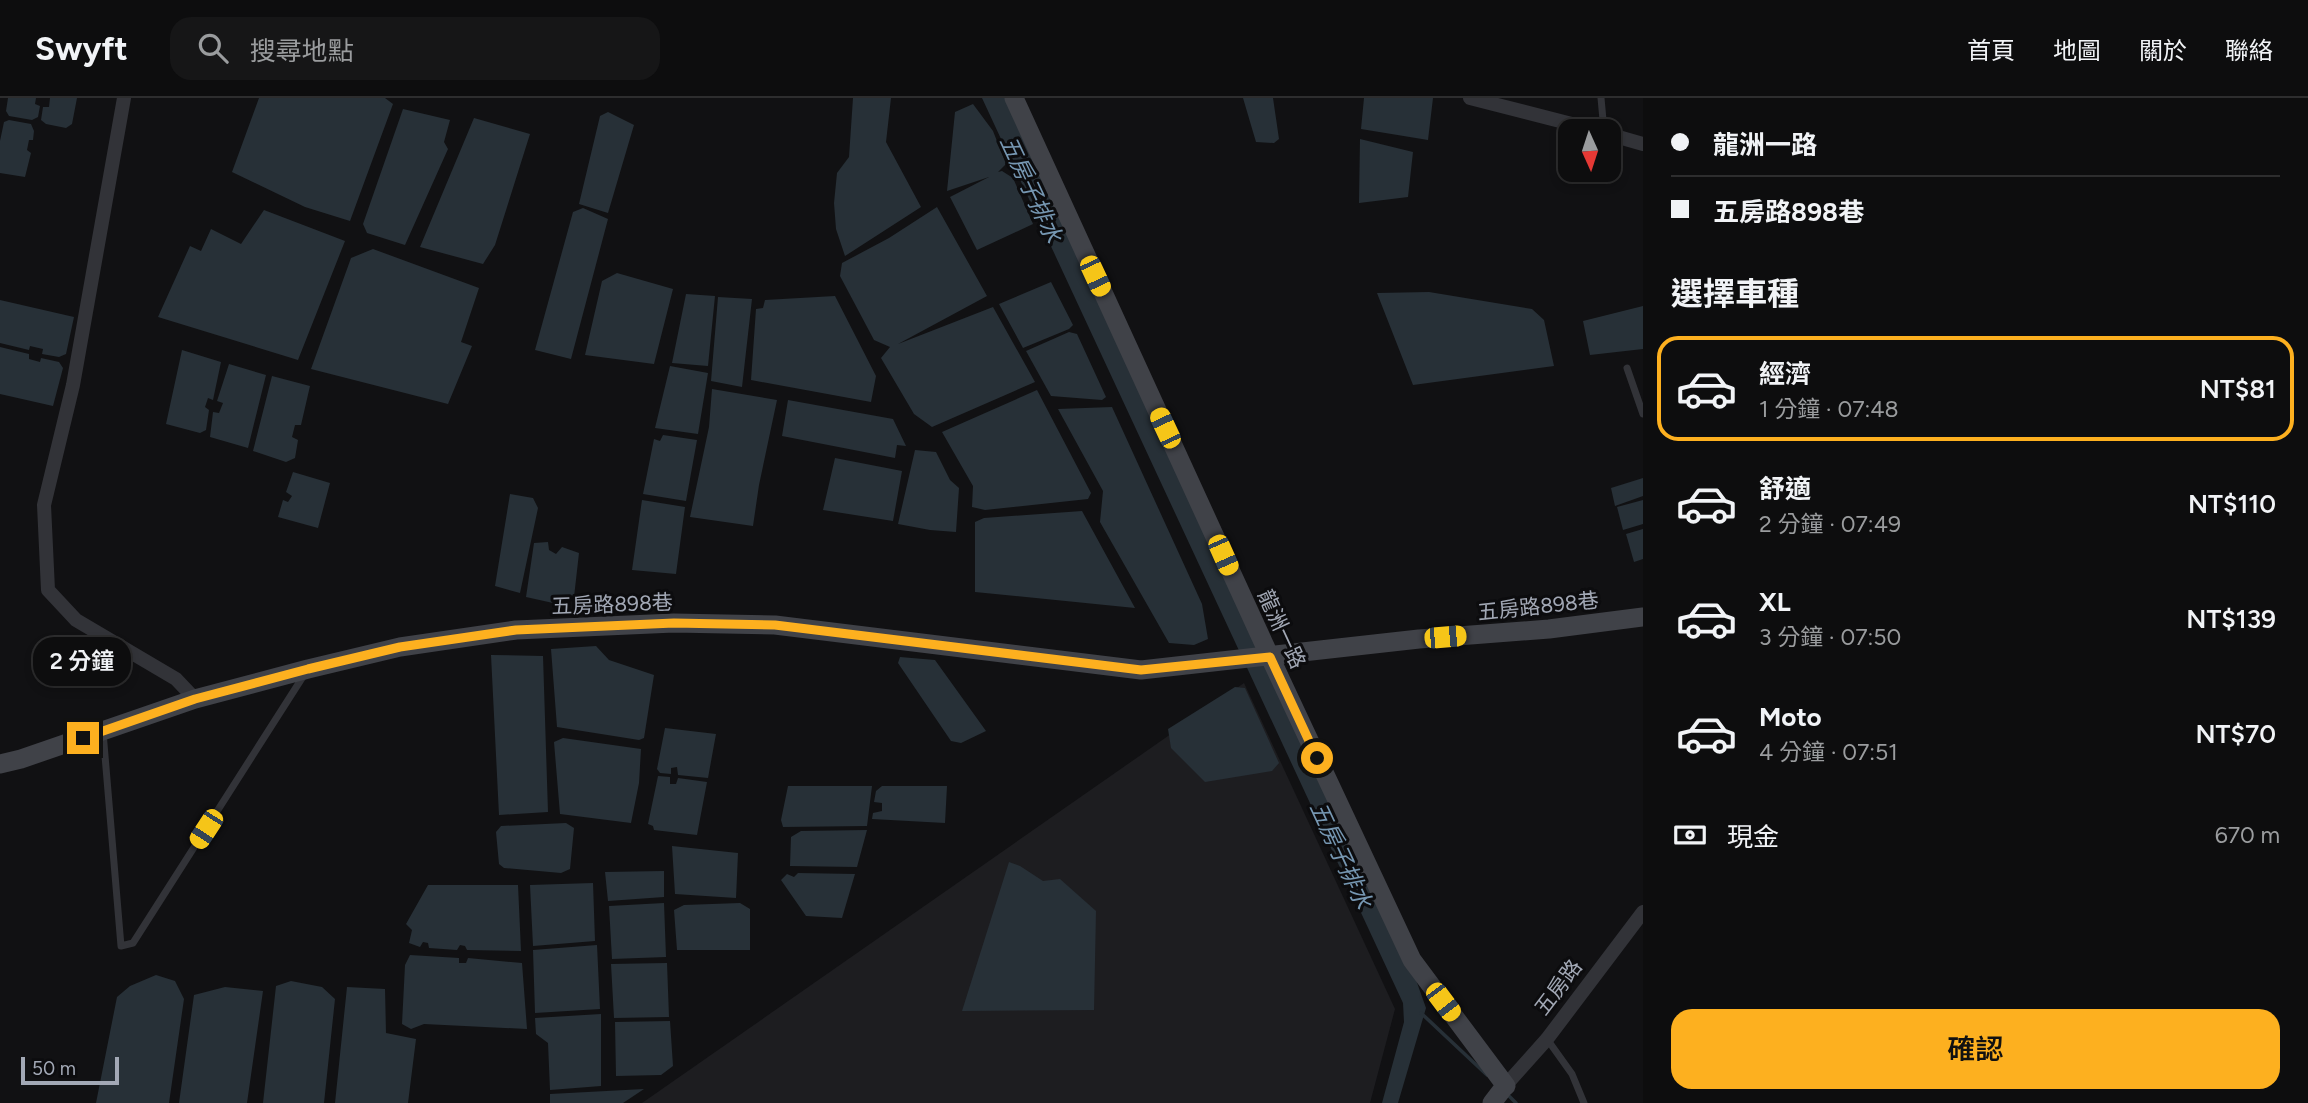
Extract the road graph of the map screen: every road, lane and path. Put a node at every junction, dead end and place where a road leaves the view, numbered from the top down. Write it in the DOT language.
graph roads {
  1 [pos="124,98"];
  2 [pos="1014,98"];
  3 [pos="1469,98"];
  4 [pos="1601,98"];
  5 [pos="1603,119"];
  6 [pos="1558,120"];
  7 [pos="1621,138"];
  8 [pos="1643,145"];
  9 [pos="1627,368"];
  10 [pos="1643,414"];
  11 [pos="1643,617"];
  12 [pos="1270,657"];
  13 [pos="308,669"];
  14 [pos="195,699"];
  15 [pos="103,730"];
  16 [pos="0,764"];
  17 [pos="1643,912"];
  18 [pos="1547,1039"];
  19 [pos="1500,1093"];
  20 [pos="1584,1103"];
  1 -- 14 [label="street"];
  2 -- 12 [label="street, 龍洲一路"];
  3 -- 6 [label="street"];
  4 -- 5 [label="lane"];
  7 -- 8 [label="street"];
  9 -- 10 [label="lane"];
  11 -- 12 [label="street, 五房路898巷"];
  12 -- 13 [label="street, 五房路898巷"];
  12 -- 19 [label="street, 龍洲一路"];
  13 -- 14 [label="street, 五房路898巷"];
  13 -- 15 [label="lane"];
  14 -- 15 [label="street, 五房路898巷"];
  15 -- 16 [label="street, 五房路898巷"];
  17 -- 18 [label="street, 五房路"];
  18 -- 19 [label="street, 五房路"];
  18 -- 20 [label="lane"];
}
